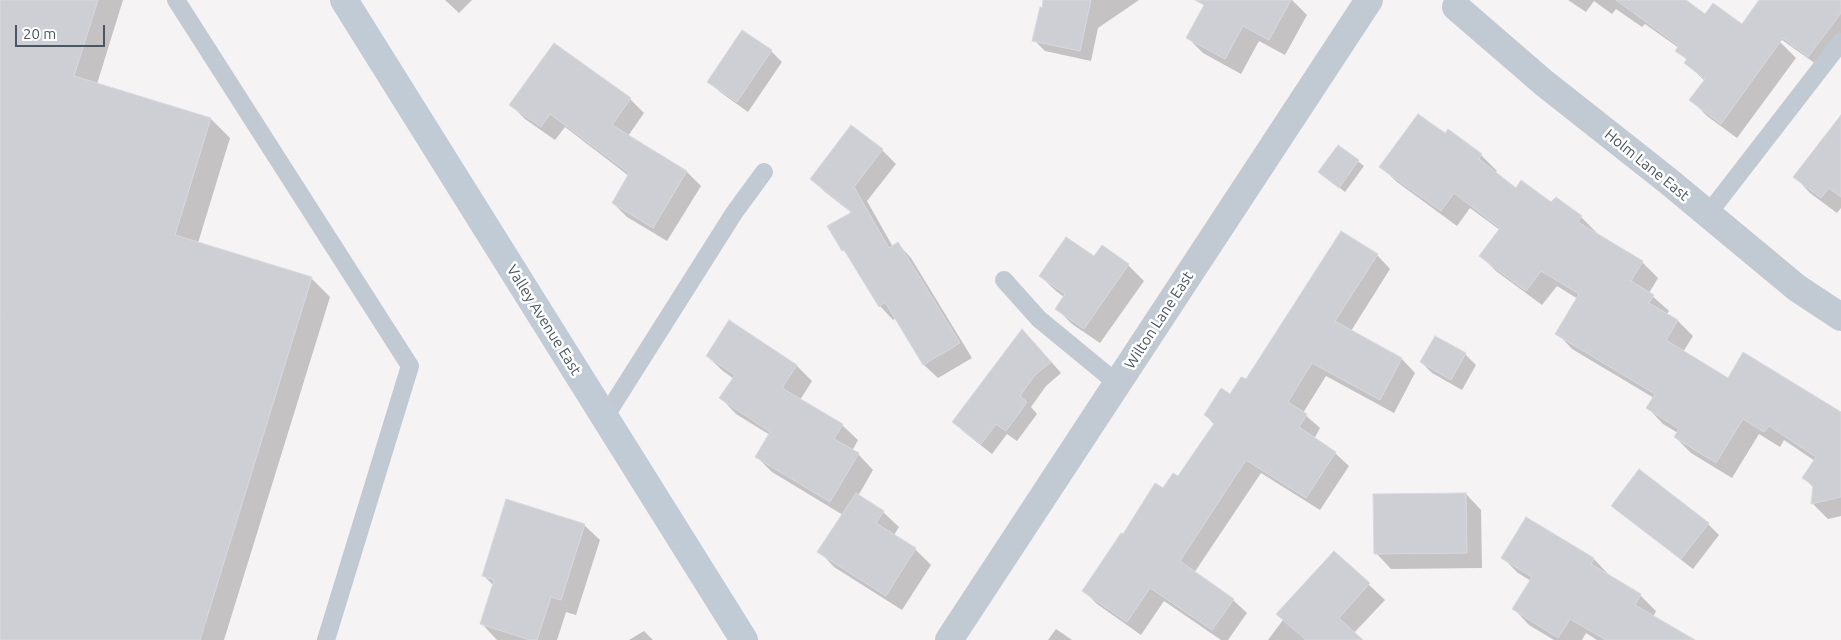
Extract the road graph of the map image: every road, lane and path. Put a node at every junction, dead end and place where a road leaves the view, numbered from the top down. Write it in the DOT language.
graph roads {
  1 [pos="176,0"];
  2 [pos="344,0"];
  3 [pos="1369,0"];
  4 [pos="1456,7"];
  5 [pos="1841,42"];
  6 [pos="764,172"];
  7 [pos="1708,214"];
  8 [pos="1004,280"];
  9 [pos="1841,317"];
  10 [pos="1118,384"];
  11 [pos="605,416"];
  12 [pos="326,640"];
  13 [pos="744,640"];
  14 [pos="949,640"];
  1 -- 12 [label="lane"];
  2 -- 11 [label="main road, Valley Avenue East"];
  3 -- 10 [label="street, Wilton Lane East"];
  4 -- 7 [label="street, Holm Lane East"];
  5 -- 7 [label="lane"];
  6 -- 11 [label="lane"];
  7 -- 9 [label="street, Holm Lane East"];
  8 -- 10 [label="lane"];
  10 -- 14 [label="street, Wilton Lane East"];
  11 -- 13 [label="main road, Valley Avenue East"];
}
